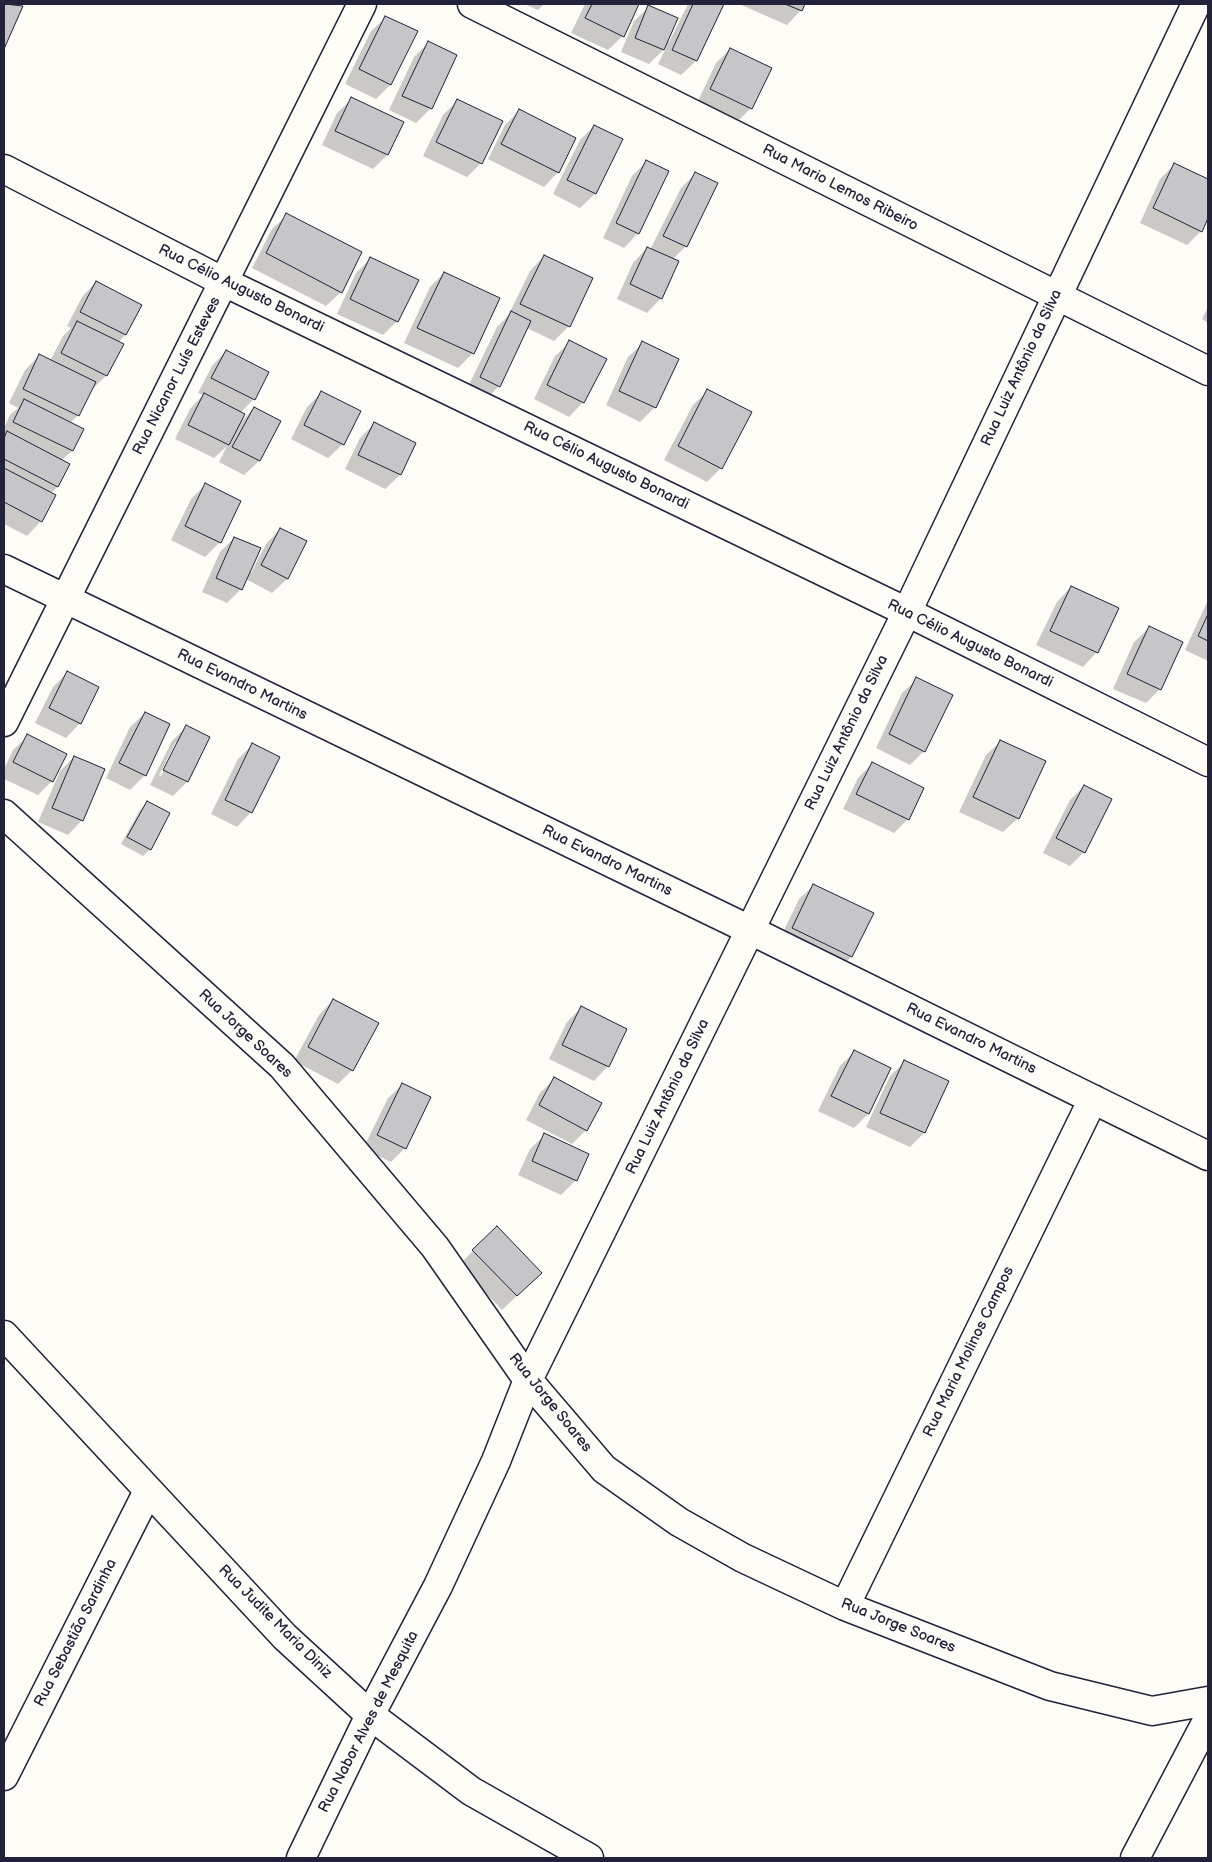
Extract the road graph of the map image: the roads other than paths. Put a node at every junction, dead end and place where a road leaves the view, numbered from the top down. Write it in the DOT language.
graph roads {
  1 [pos="362,4"];
  2 [pos="472,4"];
  3 [pos="1192,11"];
  4 [pos="4,170"];
  5 [pos="224,282"];
  6 [pos="1056,296"];
  7 [pos="1208,371"];
  8 [pos="4,569"];
  9 [pos="65,600"];
  10 [pos="907,612"];
  11 [pos="4,722"];
  12 [pos="1208,762"];
  13 [pos="4,814"];
  14 [pos="750,930"];
  15 [pos="1093,1099"];
  16 [pos="1208,1156"];
  17 [pos="4,1335"];
  18 [pos="528,1380"];
  19 [pos="496,1462"];
  20 [pos="148,1491"];
  21 [pos="845,1606"];
  22 [pos="1208,1701"];
  23 [pos="370,1715"];
  24 [pos="1208,1719"];
  25 [pos="4,1776"];
  26 [pos="301,1858"];
  27 [pos="589,1858"];
  28 [pos="1135,1858"];
  1 -- 5 [label="street, Rua Nicanor Luís Esteves"];
  2 -- 6 [label="street, Rua Mario Lemos Ribeiro"];
  3 -- 6 [label="street, Rua Luiz Antônio da Silva"];
  4 -- 5 [label="street, Rua Célio Augusto Bonardi"];
  5 -- 9 [label="street, Rua Nicanor Luís Esteves"];
  5 -- 10 [label="street, Rua Célio Augusto Bonardi"];
  6 -- 7 [label="street, Rua Mario Lemos Ribeiro"];
  6 -- 10 [label="street, Rua Luiz Antônio da Silva"];
  8 -- 9 [label="street, Rua Evandro Martins"];
  9 -- 11 [label="street, Rua Nicanor Luís Esteves"];
  9 -- 14 [label="street, Rua Evandro Martins"];
  10 -- 12 [label="street, Rua Célio Augusto Bonardi"];
  10 -- 14 [label="street, Rua Luiz Antônio da Silva"];
  13 -- 18 [label="street, Rua Jorge Soares"];
  14 -- 15 [label="street, Rua Evandro Martins"];
  14 -- 18 [label="street, Rua Luiz Antônio da Silva"];
  15 -- 16 [label="street, Rua Evandro Martins"];
  15 -- 21 [label="street, Rua Maria Molinos Campos"];
  17 -- 20 [label="street, Rua Judite Maria Diniz"];
  18 -- 19 [label="street, Rua Luiz Antônio da Silva"];
  18 -- 21 [label="street, Rua Jorge Soares"];
  19 -- 23 [label="street, Rua Nabor Alves de Mesquita"];
  20 -- 23 [label="street, Rua Judite Maria Diniz"];
  20 -- 25 [label="street, Rua Sebastião Sardinha"];
  21 -- 22 [label="street, Rua Jorge Soares"];
  23 -- 26 [label="street, Rua Nabor Alves de Mesquita"];
  23 -- 27 [label="street, Rua Judite Maria Diniz"];
  24 -- 28 [label="street"];
}
